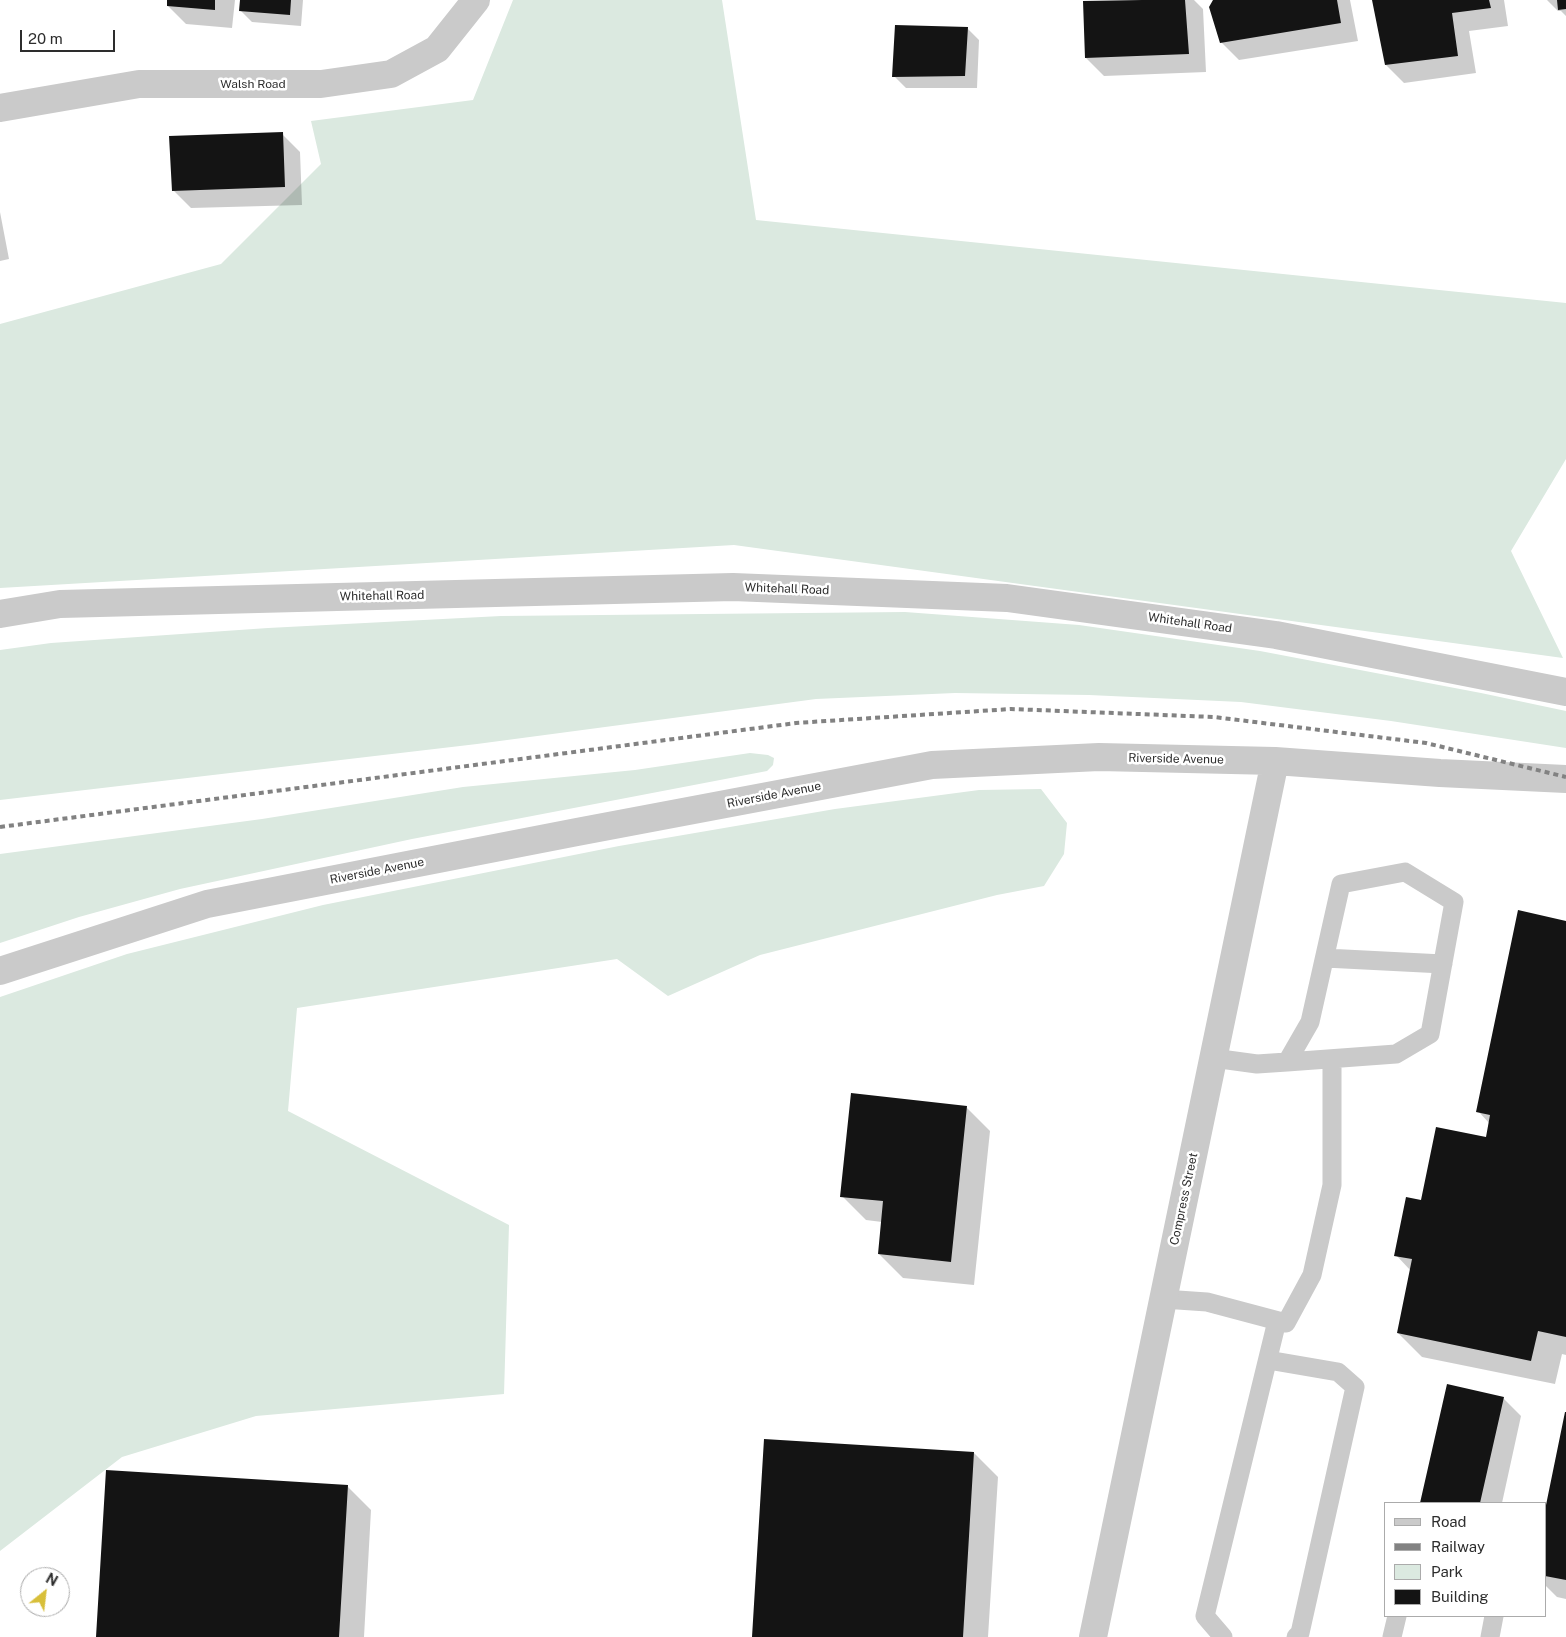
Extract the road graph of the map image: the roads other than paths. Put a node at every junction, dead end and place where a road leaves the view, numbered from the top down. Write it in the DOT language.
graph roads {
  1 [pos="476,0"];
  2 [pos="0,108"];
  3 [pos="0,614"];
  4 [pos="1566,692"];
  5 [pos="1275,761"];
  6 [pos="1566,779"];
  7 [pos="1325,958"];
  8 [pos="1443,964"];
  9 [pos="0,971"];
  10 [pos="1213,1058"];
  11 [pos="1332,1059"];
  12 [pos="1287,1062"];
  13 [pos="1163,1299"];
  14 [pos="1277,1321"];
  15 [pos="1268,1360"];
  16 [pos="1397,1617"];
  17 [pos="1494,1617"];
  18 [pos="1093,1637"];
  19 [pos="1223,1637"];
  20 [pos="1296,1637"];
  21 [pos="1392,1637"];
  22 [pos="1490,1637"];
  1 -- 2 [label="street, Walsh Road"];
  3 -- 4 [label="street, Whitehall Road"];
  5 -- 6 [label="street, Riverside Avenue"];
  5 -- 9 [label="street, Riverside Avenue"];
  5 -- 10 [label="street, Compress Street"];
  7 -- 8 [label="lane"];
  7 -- 8 [label="lane"];
  7 -- 12 [label="lane"];
  8 -- 11 [label="lane"];
  10 -- 12 [label="lane"];
  10 -- 13 [label="street, Compress Street"];
  11 -- 12 [label="lane"];
  11 -- 14 [label="lane"];
  13 -- 14 [label="lane"];
  13 -- 18 [label="street, Compress Street"];
  14 -- 15 [label="lane"];
  15 -- 19 [label="lane"];
  15 -- 20 [label="lane"];
  16 -- 21 [label="lane"];
  17 -- 22 [label="lane"];
}
